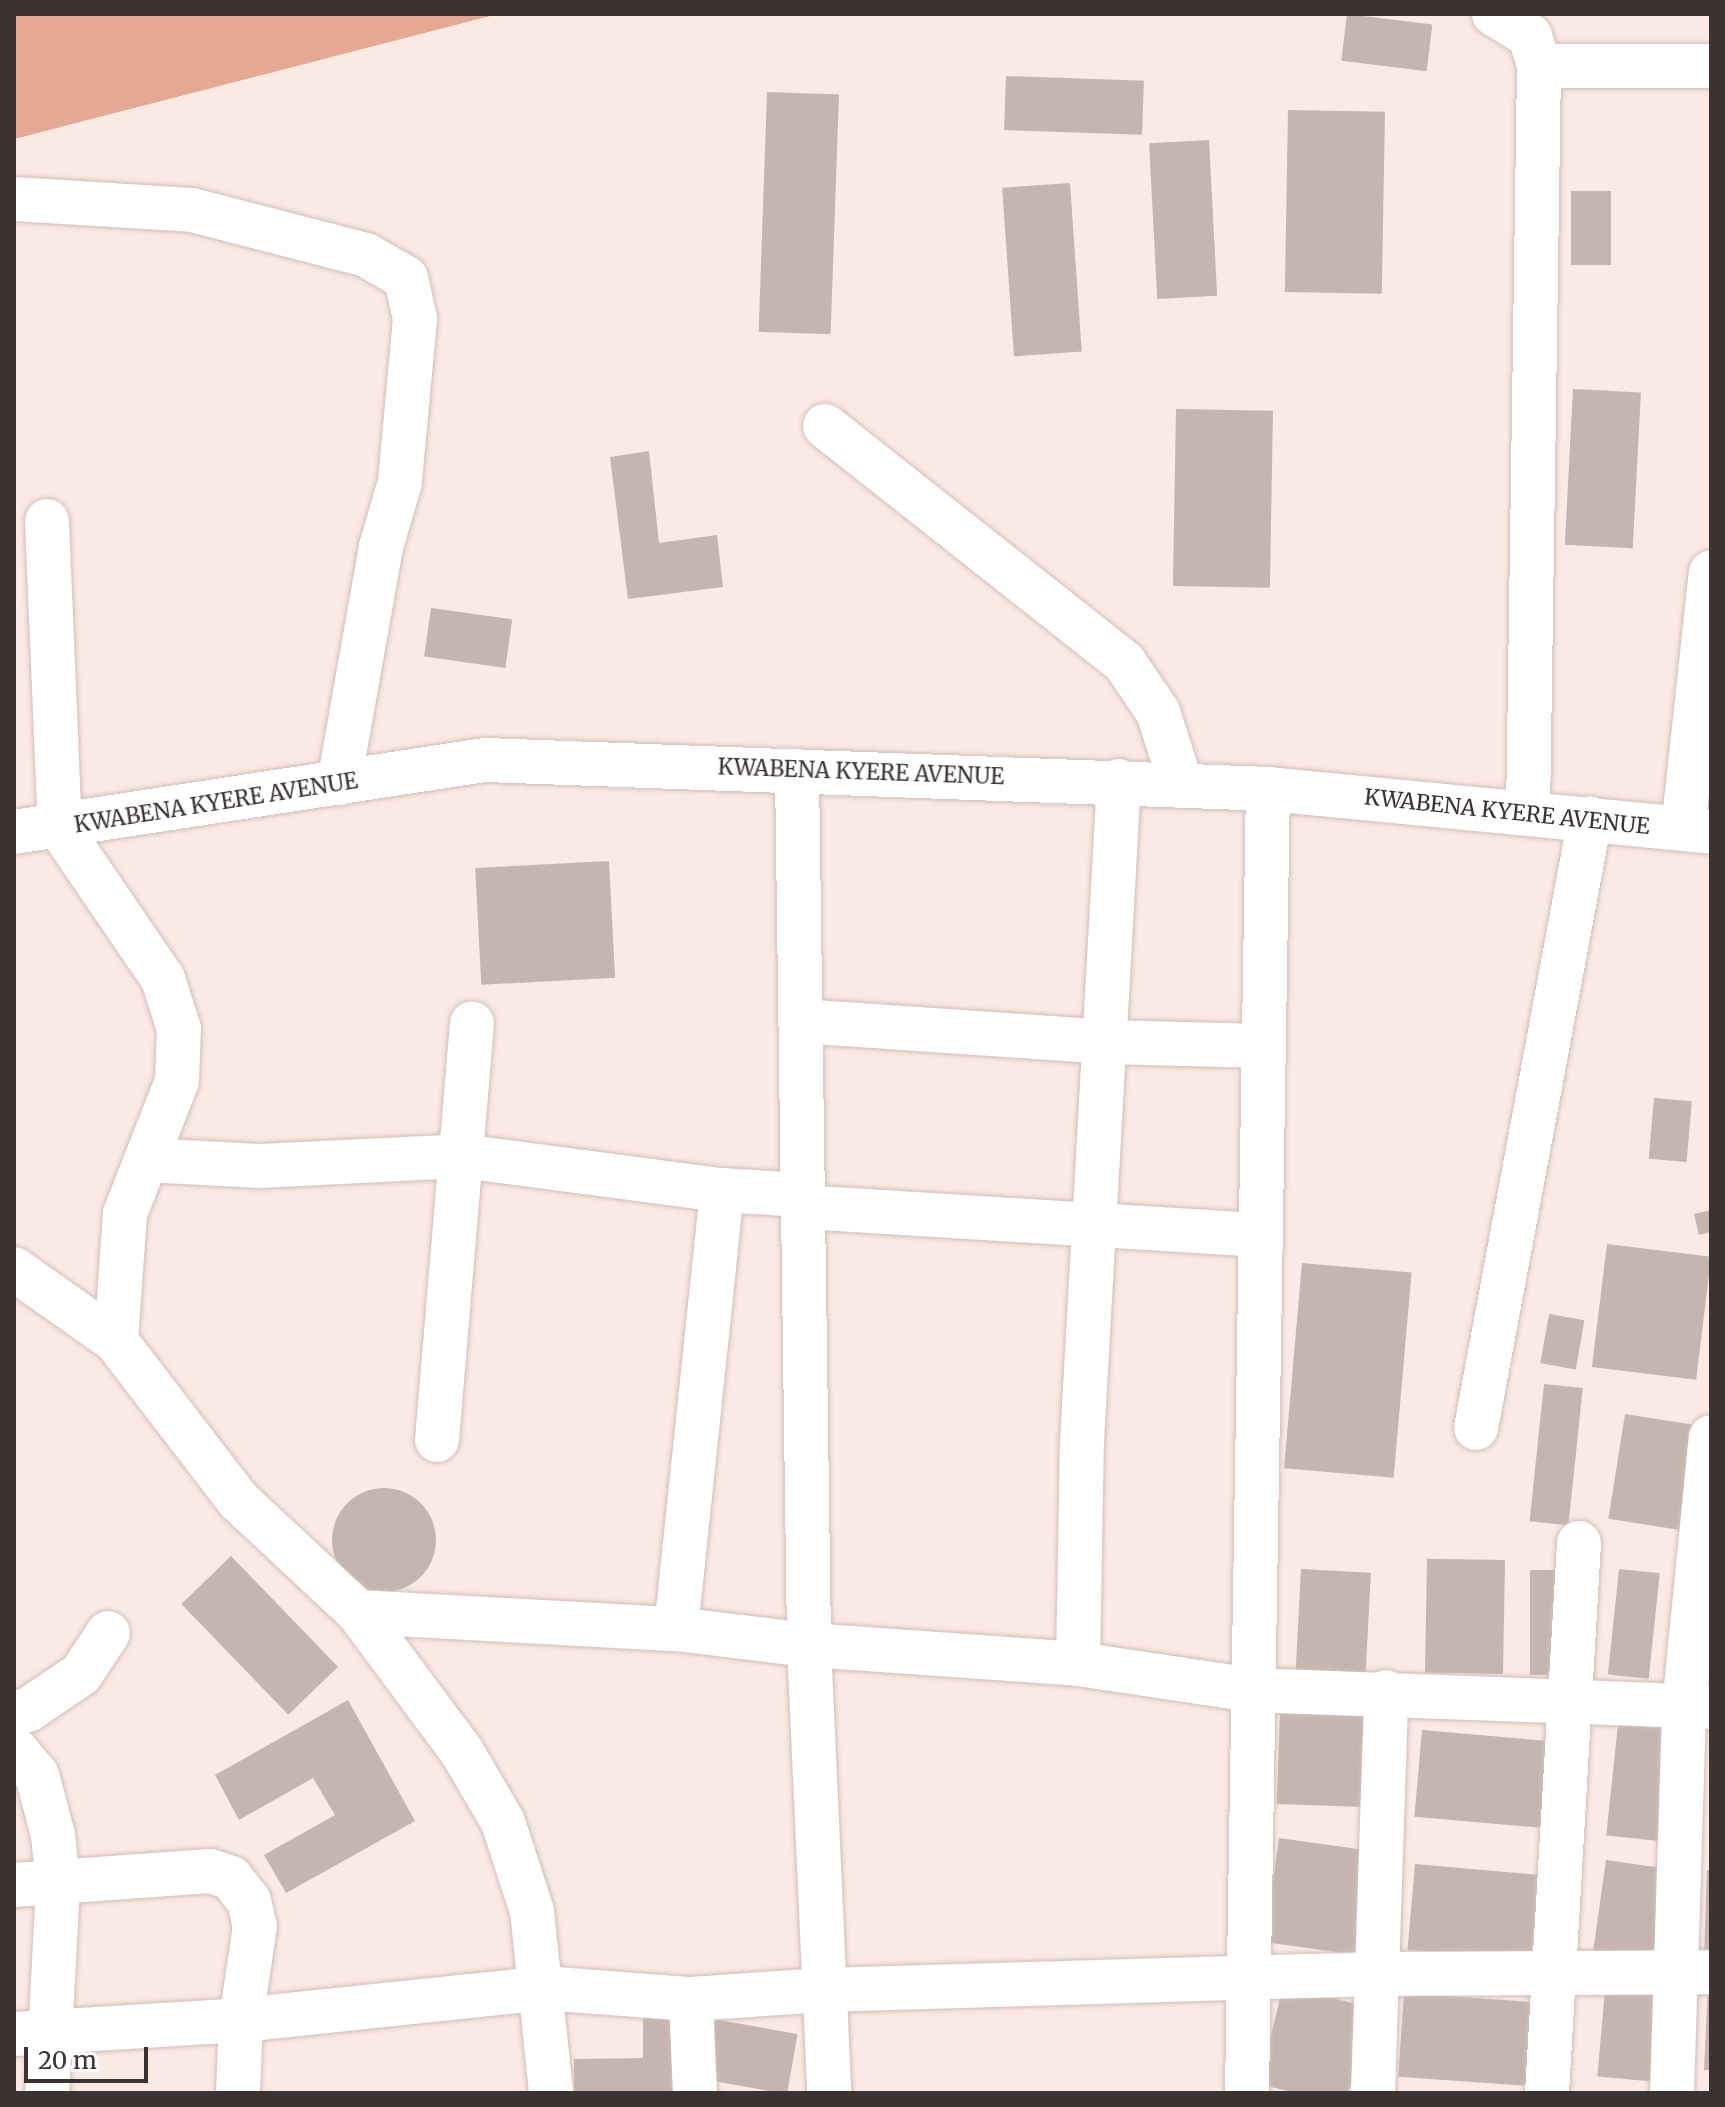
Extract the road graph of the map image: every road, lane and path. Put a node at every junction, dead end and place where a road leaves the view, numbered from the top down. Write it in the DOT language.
graph roads {
  1 [pos="1494,14"];
  2 [pos="1539,66"];
  3 [pos="1711,66"];
  4 [pos="14,199"];
  5 [pos="825,426"];
  6 [pos="47,521"];
  7 [pos="1711,573"];
  8 [pos="1704,712"];
  9 [pos="797,771"];
  10 [pos="1119,781"];
  11 [pos="339,783"];
  12 [pos="1181,784"];
  13 [pos="1268,789"];
  14 [pos="1528,813"];
  15 [pos="1590,819"];
  16 [pos="60,828"];
  17 [pos="1697,830"];
  18 [pos="14,832"];
  19 [pos="800,1021"];
  20 [pos="472,1023"];
  21 [pos="1105,1042"];
  22 [pos="1264,1046"];
  23 [pos="462,1156"];
  24 [pos="146,1160"];
  25 [pos="722,1190"];
  26 [pos="802,1201"];
  27 [pos="1093,1227"];
  28 [pos="1260,1235"];
  29 [pos="14,1269"];
  30 [pos="116,1341"];
  31 [pos="1476,1428"];
  32 [pos="1711,1437"];
  33 [pos="437,1440"];
  34 [pos="1579,1543"];
  35 [pos="358,1612"];
  36 [pos="676,1629"];
  37 [pos="108,1633"];
  38 [pos="809,1645"];
  39 [pos="1078,1664"];
  40 [pos="1252,1690"];
  41 [pos="1386,1692"];
  42 [pos="1572,1701"];
  43 [pos="1698,1706"];
  44 [pos="14,1713"];
  45 [pos="14,1748"];
  46 [pos="14,1885"];
  47 [pos="58,1885"];
  48 [pos="1693,1972"];
  49 [pos="1375,1974"];
  50 [pos="1555,1974"];
  51 [pos="1250,1979"];
  52 [pos="543,1988"];
  53 [pos="823,1990"];
  54 [pos="691,1999"];
  55 [pos="241,2020"];
  56 [pos="32,2033"];
  57 [pos="47,2093"];
  58 [pos="238,2093"];
  59 [pos="551,2093"];
  60 [pos="695,2093"];
  61 [pos="829,2093"];
  62 [pos="1247,2093"];
  63 [pos="1373,2093"];
  64 [pos="1547,2093"];
  65 [pos="1672,2093"];
  1 -- 2 [label="street"];
  2 -- 3 [label="street"];
  2 -- 14 [label="street"];
  4 -- 11 [label="street"];
  5 -- 12 [label="street"];
  6 -- 16 [label="street"];
  7 -- 8 [label="street"];
  8 -- 17 [label="street"];
  9 -- 10 [label="street, KWABENA KYERE AVENUE"];
  9 -- 11 [label="street, KWABENA KYERE AVENUE"];
  9 -- 19 [label="street"];
  10 -- 12 [label="street, KWABENA KYERE AVENUE"];
  10 -- 21 [label="street"];
  11 -- 16 [label="street, KWABENA KYERE AVENUE"];
  12 -- 13 [label="street, KWABENA KYERE AVENUE"];
  13 -- 14 [label="street, KWABENA KYERE AVENUE"];
  13 -- 22 [label="street"];
  14 -- 15 [label="street, KWABENA KYERE AVENUE"];
  15 -- 17 [label="street, KWABENA KYERE AVENUE"];
  15 -- 31 [label="street"];
  16 -- 18 [label="street, KWABENA KYERE AVENUE"];
  16 -- 24 [label="street"];
  19 -- 21 [label="street"];
  19 -- 26 [label="street"];
  20 -- 23 [label="street"];
  21 -- 22 [label="street"];
  21 -- 27 [label="street"];
  22 -- 28 [label="street"];
  23 -- 24 [label="street"];
  23 -- 25 [label="street"];
  23 -- 33 [label="street"];
  24 -- 30 [label="street"];
  25 -- 26 [label="street"];
  25 -- 36 [label="street"];
  26 -- 27 [label="street"];
  26 -- 38 [label="street"];
  27 -- 28 [label="street"];
  27 -- 39 [label="street"];
  28 -- 40 [label="street"];
  29 -- 30 [label="street"];
  30 -- 35 [label="street"];
  32 -- 43 [label="street"];
  34 -- 42 [label="street"];
  35 -- 36 [label="street"];
  35 -- 52 [label="street"];
  36 -- 38 [label="street"];
  37 -- 44 [label="street"];
  38 -- 39 [label="street"];
  38 -- 53 [label="street"];
  39 -- 40 [label="street"];
  40 -- 41 [label="street"];
  40 -- 51 [label="street"];
  41 -- 42 [label="street"];
  41 -- 49 [label="street"];
  42 -- 43 [label="street"];
  42 -- 50 [label="street"];
  43 -- 48 [label="street"];
  45 -- 47 [label="street"];
  46 -- 47 [label="street"];
  47 -- 55 [label="street"];
  47 -- 56 [label="street"];
  48 -- 50 [label="street"];
  48 -- 65 [label="street"];
  49 -- 50 [label="street"];
  49 -- 51 [label="street"];
  49 -- 63 [label="street"];
  50 -- 64 [label="street"];
  51 -- 53 [label="street"];
  51 -- 62 [label="street"];
  52 -- 54 [label="street"];
  52 -- 55 [label="street"];
  52 -- 59 [label="street"];
  53 -- 54 [label="street"];
  53 -- 61 [label="street"];
  54 -- 60 [label="street"];
  55 -- 56 [label="street"];
  55 -- 58 [label="street"];
  56 -- 57 [label="street"];
}
